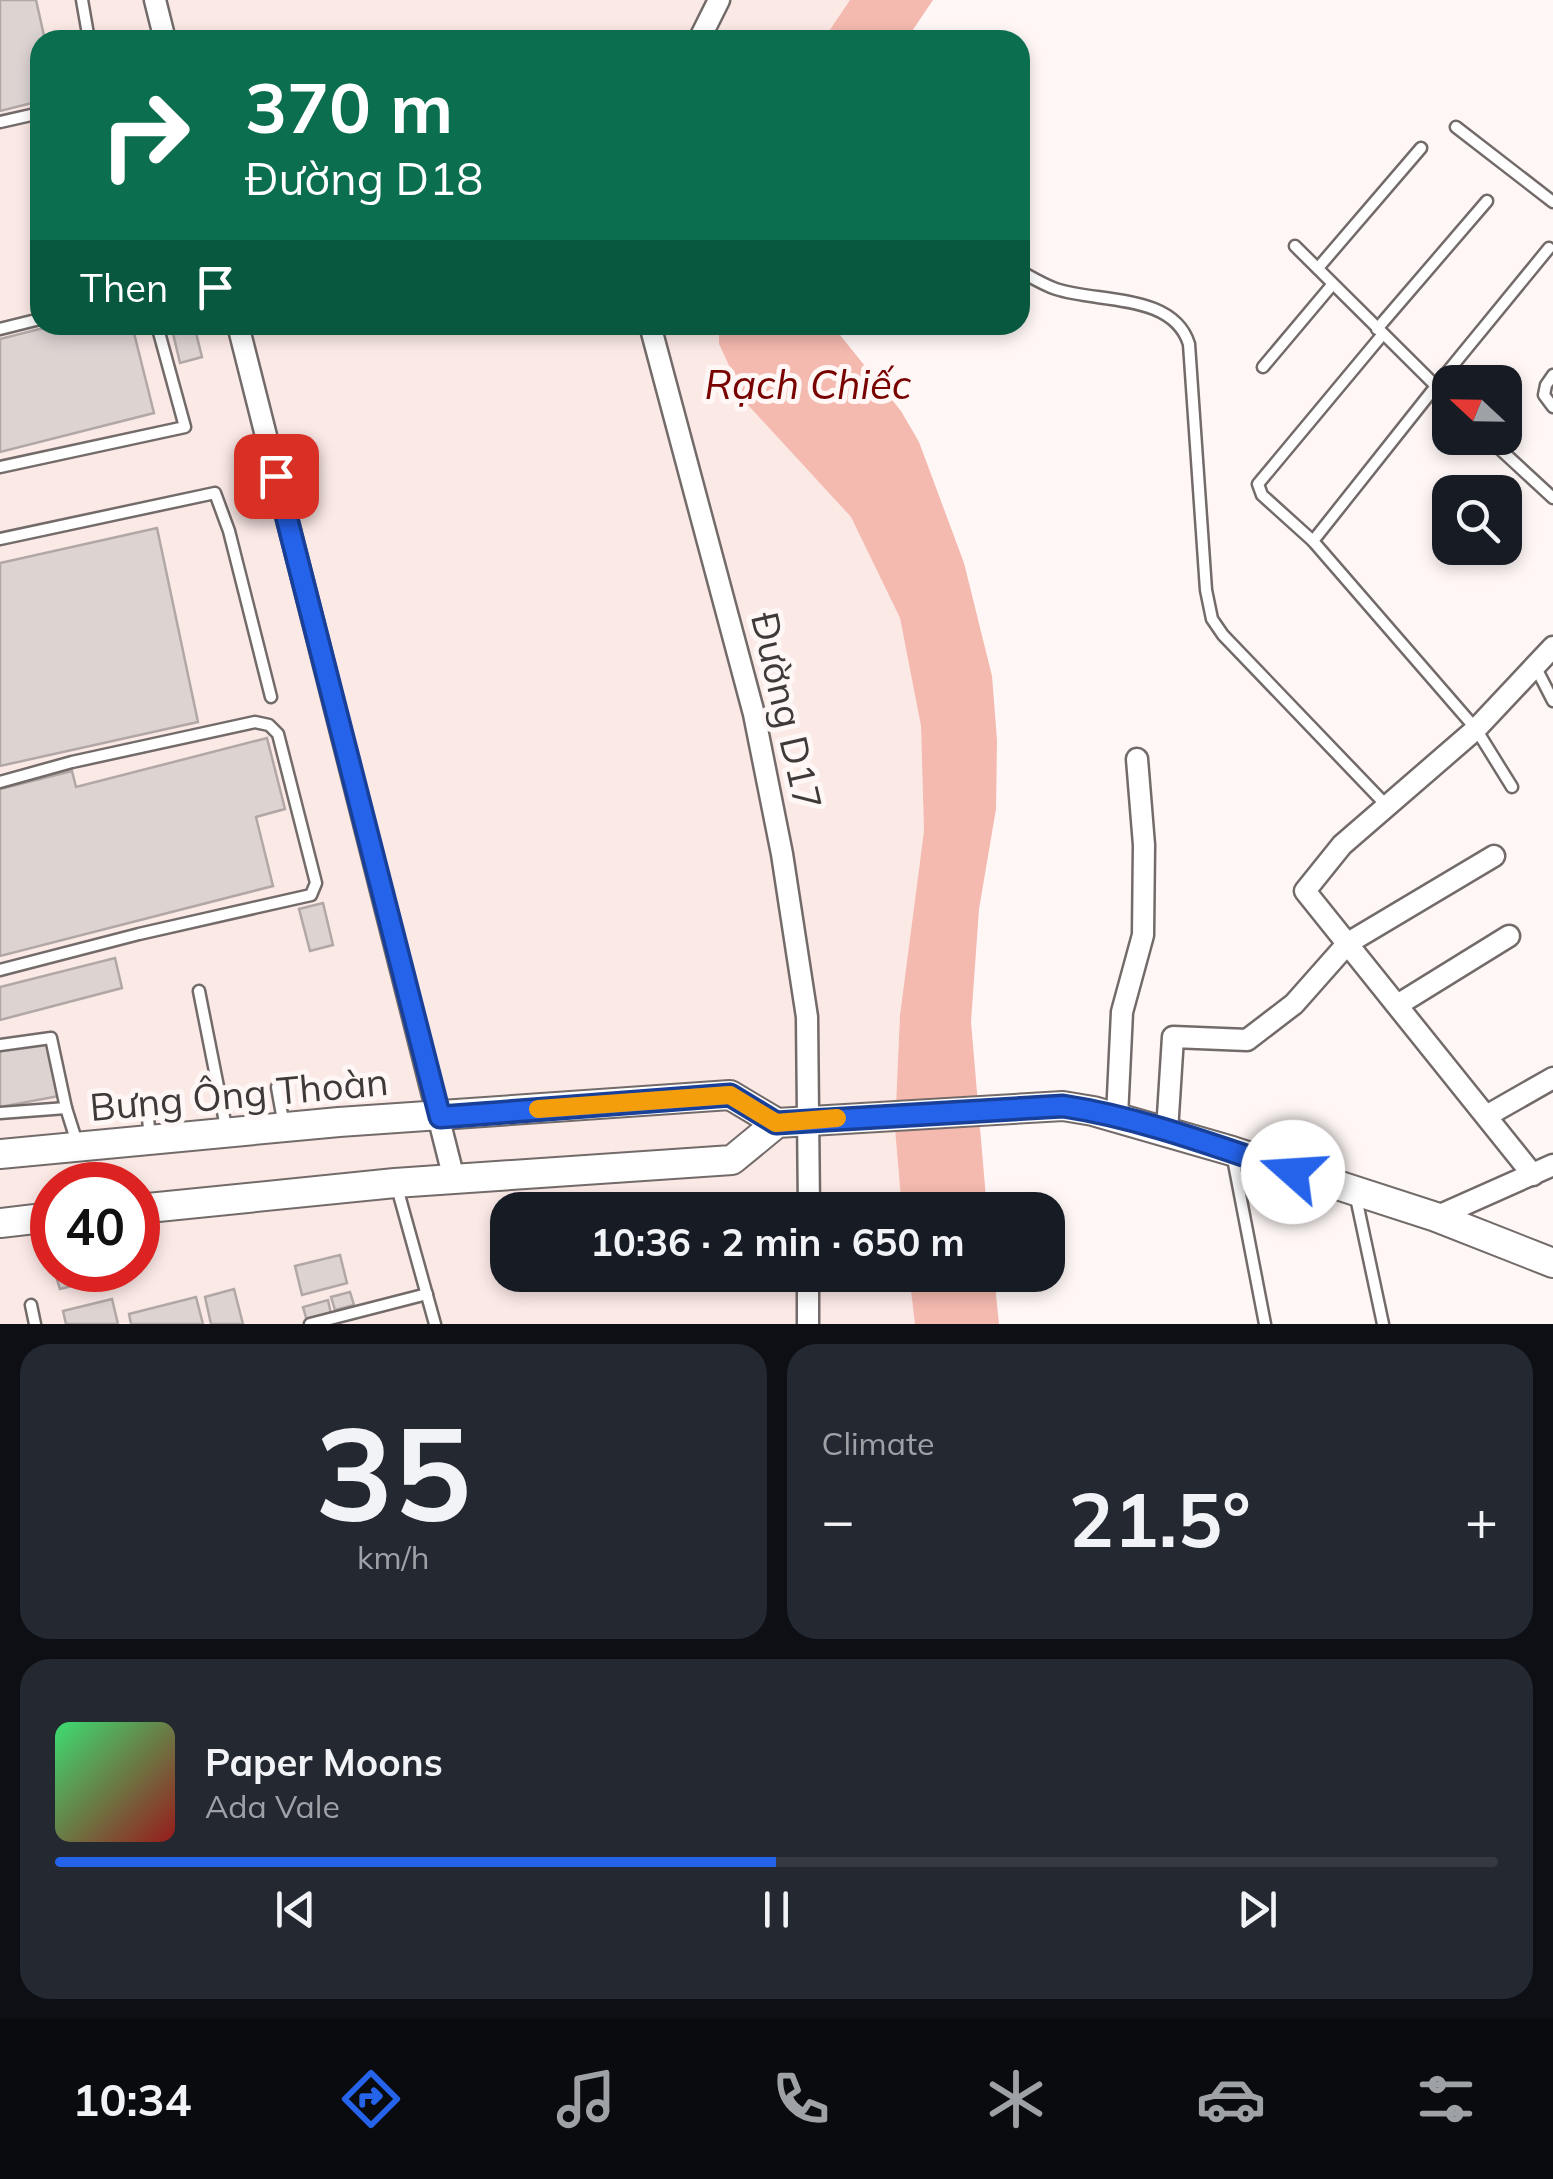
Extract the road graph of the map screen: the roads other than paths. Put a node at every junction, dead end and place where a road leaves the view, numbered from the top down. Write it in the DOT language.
graph roads {
  1 [pos="82,0"];
  2 [pos="155,0"];
  3 [pos="719,0"];
  4 [pos="87,30"];
  5 [pos="162,30"];
  6 [pos="704,30"];
  7 [pos="30,115"];
  8 [pos="0,122"];
  9 [pos="1456,127"];
  10 [pos="1421,148"];
  11 [pos="1487,201"];
  12 [pos="1553,202"];
  13 [pos="1295,246"];
  14 [pos="1550,248"];
  15 [pos="1318,268"];
  16 [pos="1030,276"];
  17 [pos="1332,285"];
  18 [pos="30,322"];
  19 [pos="0,329"];
  20 [pos="1380,331"];
  21 [pos="159,335"];
  22 [pos="241,335"];
  23 [pos="653,335"];
  24 [pos="1453,365"];
  25 [pos="1262,367"];
  26 [pos="1553,375"];
  27 [pos="1432,382"];
  28 [pos="1432,391"];
  29 [pos="1553,407"];
  30 [pos="1507,455"];
  31 [pos="0,466"];
  32 [pos="1552,494"];
  33 [pos="0,540"];
  34 [pos="1313,541"];
  35 [pos="1553,647"];
  36 [pos="1535,665"];
  37 [pos="271,697"];
  38 [pos="1553,701"];
  39 [pos="1476,728"];
  40 [pos="1137,759"];
  41 [pos="0,782"];
  42 [pos="1512,787"];
  43 [pos="1387,806"];
  44 [pos="1494,856"];
  45 [pos="1508,936"];
  46 [pos="1348,943"];
  47 [pos="0,970"];
  48 [pos="198,991"];
  49 [pos="1399,1004"];
  50 [pos="0,1045"];
  51 [pos="1553,1078"];
  52 [pos="277,1087"];
  53 [pos="147,1107"];
  54 [pos="66,1108"];
  55 [pos="0,1113"];
  56 [pos="1488,1115"];
  57 [pos="440,1117"];
  58 [pos="1117,1117"];
  59 [pos="808,1120"];
  60 [pos="776,1123"];
  61 [pos="284,1127"];
  62 [pos="1167,1131"];
  63 [pos="227,1133"];
  64 [pos="150,1140"];
  65 [pos="78,1146"];
  66 [pos="1232,1151"];
  67 [pos="0,1154"];
  68 [pos="1553,1165"];
  69 [pos="1533,1174"];
  70 [pos="454,1179"];
  71 [pos="396,1183"];
  72 [pos="810,1192"];
  73 [pos="1354,1192"];
  74 [pos="160,1207"];
  75 [pos="1436,1217"];
  76 [pos="30,1220"];
  77 [pos="0,1222"];
  78 [pos="1553,1262"];
  79 [pos="808,1292"];
  80 [pos="426,1294"];
  81 [pos="31,1304"];
  82 [pos="35,1324"];
  83 [pos="310,1324"];
  84 [pos="435,1324"];
  85 [pos="808,1324"];
  86 [pos="1265,1324"];
  87 [pos="1383,1324"];
  1 -- 4 [label="lane"];
  2 -- 5 [label="street"];
  3 -- 6 [label="street"];
  7 -- 8 [label="lane"];
  9 -- 12 [label="lane"];
  10 -- 15 [label="lane"];
  11 -- 20 [label="lane"];
  13 -- 15 [label="lane"];
  14 -- 24 [label="lane"];
  15 -- 17 [label="lane"];
  16 -- 43 [label="lane"];
  17 -- 20 [label="lane"];
  17 -- 25 [label="lane"];
  18 -- 19 [label="lane"];
  20 -- 27 [label="lane"];
  20 -- 34 [label="lane"];
  21 -- 31 [label="lane"];
  22 -- 57 [label="street"];
  23 -- 59 [label="street, Đường D17"];
  26 -- 29 [label="lane"];
  28 -- 34 [label="lane"];
  30 -- 32 [label="lane"];
  33 -- 37 [label="lane"];
  34 -- 39 [label="lane"];
  35 -- 36 [label="street"];
  36 -- 38 [label="lane"];
  36 -- 39 [label="street"];
  39 -- 42 [label="lane"];
  39 -- 43 [label="street"];
  40 -- 58 [label="street"];
  41 -- 47 [label="lane"];
  43 -- 46 [label="street"];
  44 -- 46 [label="street"];
  45 -- 49 [label="street"];
  46 -- 49 [label="street"];
  46 -- 62 [label="street"];
  48 -- 63 [label="lane"];
  49 -- 56 [label="street"];
  50 -- 54 [label="lane"];
  51 -- 56 [label="street"];
  52 -- 61 [label="lane"];
  53 -- 64 [label="lane"];
  54 -- 55 [label="lane"];
  54 -- 65 [label="lane"];
  56 -- 69 [label="street"];
  57 -- 60 [label="street, Bưng Ông Thoàn"];
  57 -- 61 [label="street, Bưng Ông Thoàn"];
  57 -- 70 [label="street"];
  58 -- 59 [label="street"];
  58 -- 62 [label="street"];
  59 -- 60 [label="street"];
  59 -- 72 [label="street, Đường D17"];
  60 -- 70 [label="street"];
  61 -- 63 [label="street, Bưng Ông Thoàn"];
  62 -- 66 [label="street"];
  63 -- 64 [label="street, Bưng Ông Thoàn"];
  64 -- 65 [label="street, Bưng Ông Thoàn"];
  65 -- 67 [label="street, Bưng Ông Thoàn"];
  66 -- 73 [label="street"];
  66 -- 86 [label="lane"];
  68 -- 69 [label="street"];
  69 -- 75 [label="street"];
  70 -- 71 [label="street"];
  71 -- 74 [label="street"];
  71 -- 80 [label="lane"];
  73 -- 75 [label="street"];
  73 -- 87 [label="lane"];
  75 -- 78 [label="street"];
  76 -- 77 [label="street"];
  79 -- 85 [label="street"];
  80 -- 83 [label="lane"];
  80 -- 84 [label="lane"];
  81 -- 82 [label="lane"];
}
